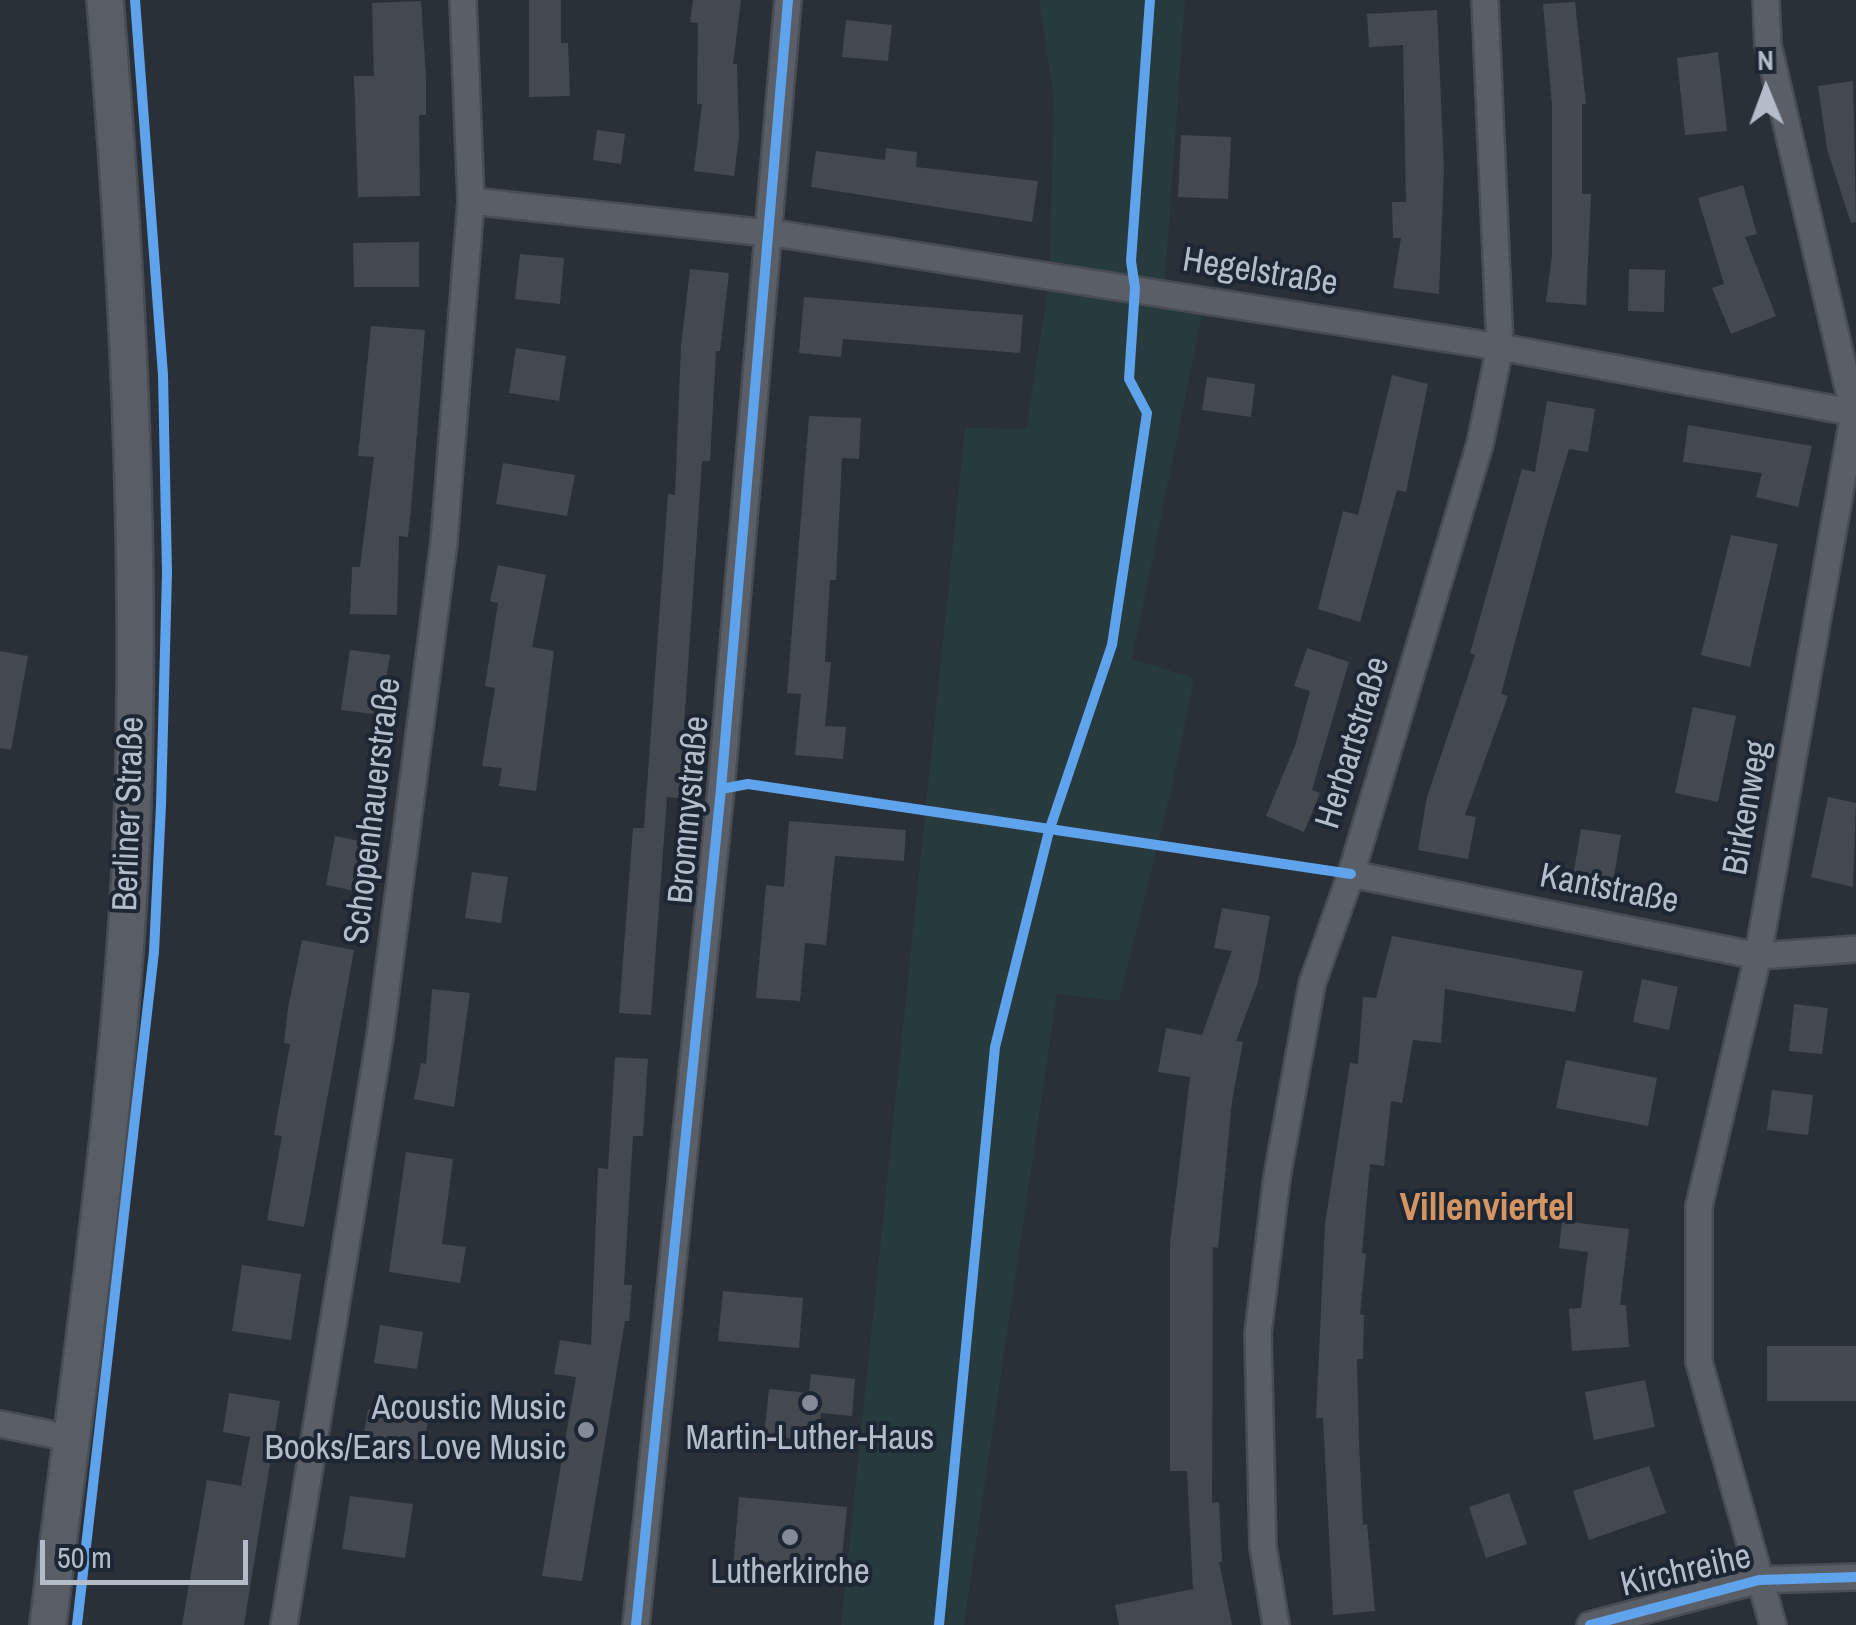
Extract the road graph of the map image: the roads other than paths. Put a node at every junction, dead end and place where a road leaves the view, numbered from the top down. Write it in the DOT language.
graph roads {
  1 [pos="104,0"];
  2 [pos="463,0"];
  3 [pos="788,0"];
  4 [pos="1485,0"];
  5 [pos="1766,0"];
  6 [pos="470,200"];
  7 [pos="766,232"];
  8 [pos="1500,346"];
  9 [pos="1855,413"];
  10 [pos="1351,874"];
  11 [pos="1856,949"];
  12 [pos="1758,956"];
  13 [pos="0,1424"];
  14 [pos="70,1438"];
  15 [pos="1856,1578"];
  16 [pos="1760,1580"];
  17 [pos="48,1625"];
  18 [pos="284,1625"];
  19 [pos="636,1625"];
  20 [pos="1276,1625"];
  21 [pos="1590,1625"];
  22 [pos="1773,1625"];
  1 -- 14 [label="main road, Berliner Straße"];
  2 -- 6 [label="street, Schopenhauerstraße"];
  3 -- 7 [label="street, Brommystraße"];
  4 -- 8 [label="street, Herbartstraße"];
  5 -- 9 [label="street, Birkenweg"];
  6 -- 7 [label="street, Hegelstraße"];
  6 -- 18 [label="street, Schopenhauerstraße"];
  7 -- 8 [label="street, Hegelstraße"];
  7 -- 19 [label="street, Brommystraße"];
  8 -- 9 [label="street, Hegelstraße"];
  8 -- 10 [label="street, Herbartstraße"];
  9 -- 12 [label="street, Birkenweg"];
  10 -- 12 [label="street, Kantstraße"];
  10 -- 20 [label="street, Herbartstraße"];
  11 -- 12 [label="street, Kantstraße"];
  12 -- 16 [label="street, Birkenweg"];
  13 -- 14 [label="street"];
  14 -- 17 [label="main road, Berliner Straße"];
  15 -- 16 [label="street, Kirchreihe"];
  16 -- 21 [label="street, Kirchreihe"];
  16 -- 22 [label="street, Birkenweg"];
}
